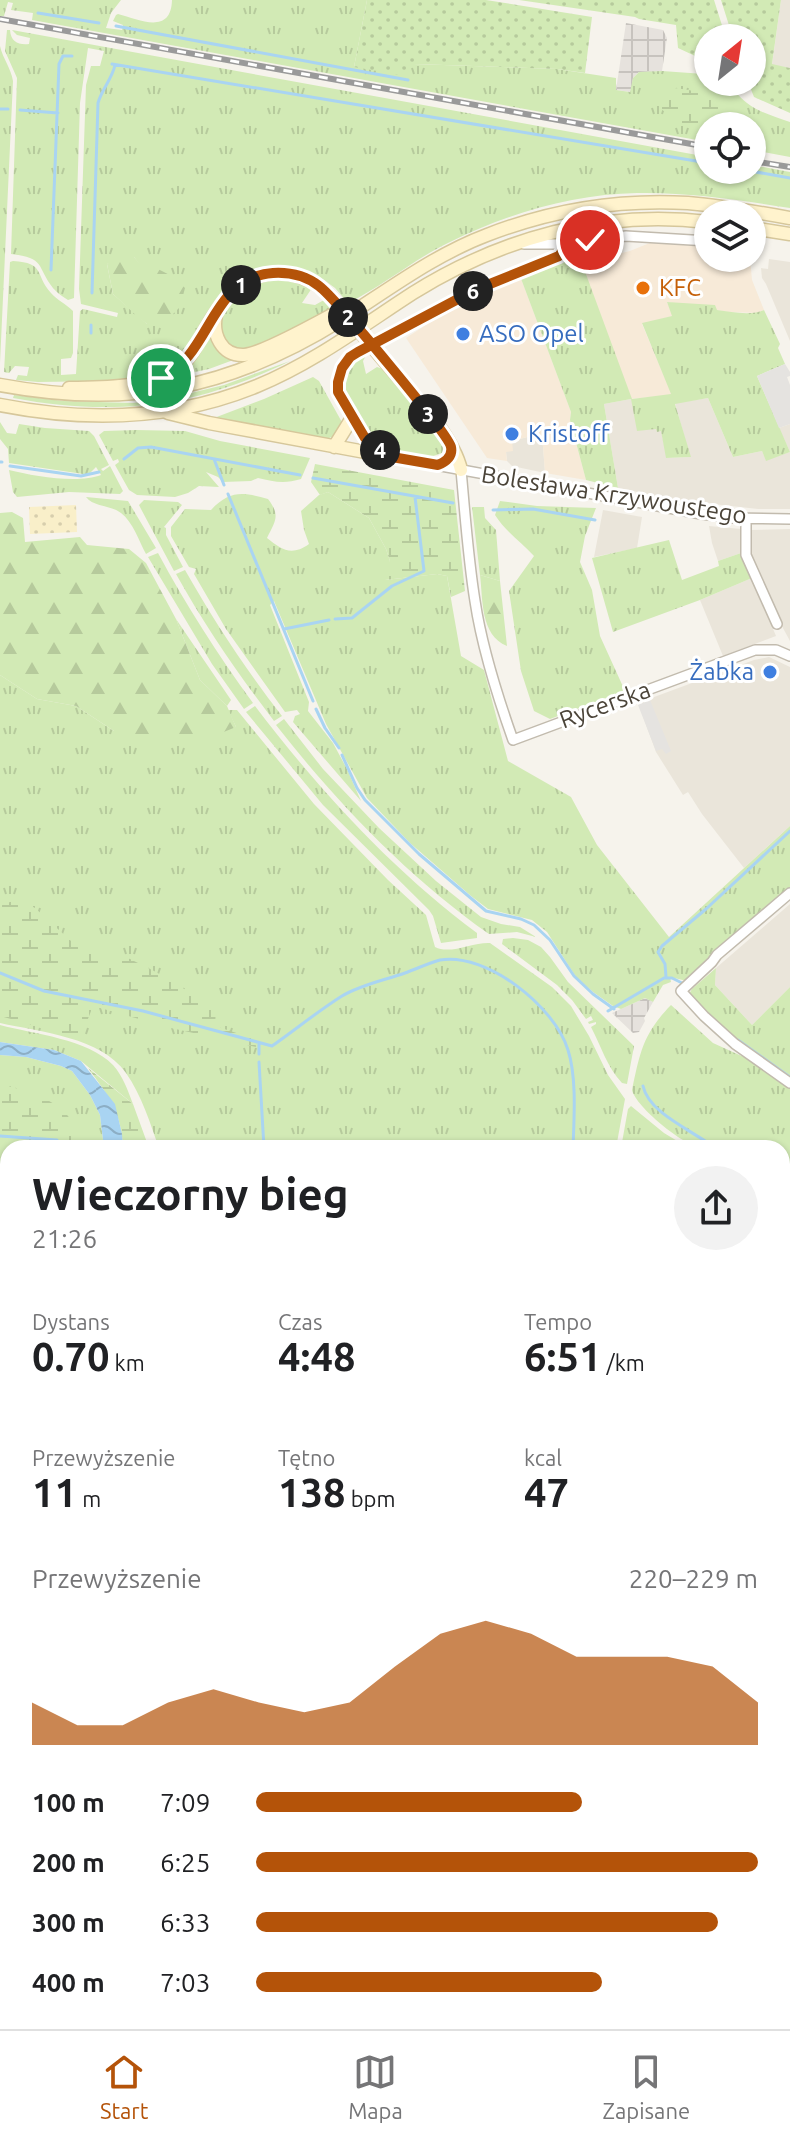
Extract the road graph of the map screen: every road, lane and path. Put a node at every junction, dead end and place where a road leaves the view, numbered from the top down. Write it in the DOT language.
graph roads {
  1 [pos="790,218"];
  2 [pos="694,221"];
  3 [pos="766,230"];
  4 [pos="790,234"];
  5 [pos="694,240"];
  6 [pos="568,243"];
  7 [pos="513,244"];
  8 [pos="384,291"];
  9 [pos="218,311"];
  10 [pos="0,385"];
  11 [pos="17,388"];
  12 [pos="6,406"];
  13 [pos="161,412"];
  14 [pos="352,418"];
  15 [pos="451,446"];
  16 [pos="334,447"];
  17 [pos="392,457"];
  18 [pos="438,465"];
  19 [pos="461,470"];
  20 [pos="746,519"];
  21 [pos="790,519"];
  22 [pos="777,624"];
  23 [pos="789,656"];
  24 [pos="790,893"];
  25 [pos="790,1083"];
  1 -- 8 [label="main road"];
  2 -- 7 [label="main road"];
  3 -- 4 [label="main road"];
  5 -- 6 [label="street"];
  6 -- 7 [label="street"];
  6 -- 14 [label="street"];
  7 -- 13 [label="main road"];
  8 -- 9 [label="main road"];
  8 -- 11 [label="main road"];
  9 -- 11 [label="main road"];
  9 -- 15 [label="main road, bridge"];
  10 -- 11 [label="main road"];
  12 -- 13 [label="main road"];
  13 -- 16 [label="main road"];
  14 -- 16 [label="main road"];
  14 -- 17 [label="street"];
  15 -- 18 [label="street"];
  15 -- 19 [label="main road"];
  16 -- 17 [label="main road"];
  17 -- 18 [label="street, Bolesława Krzywoustego"];
  18 -- 19 [label="street, Bolesława Krzywoustego"];
  19 -- 20 [label="street, Bolesława Krzywoustego"];
  19 -- 23 [label="street, Rycerska"];
  20 -- 21 [label="street, Bolesława Krzywoustego"];
  20 -- 22 [label="street"];
  24 -- 25 [label="street"];
}
